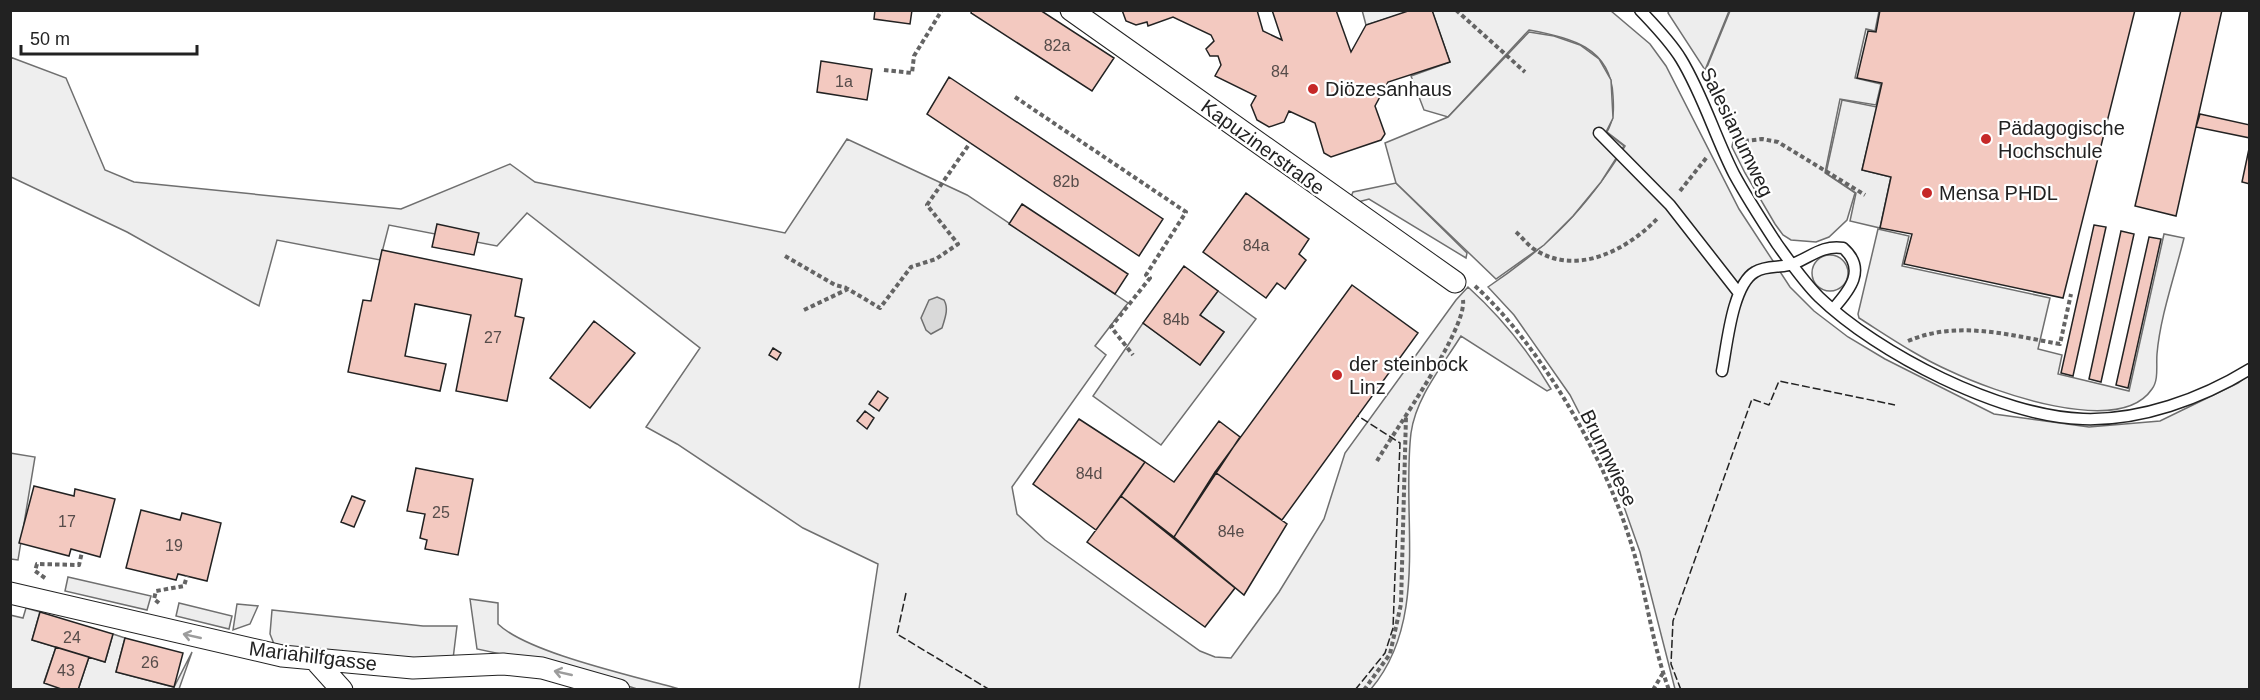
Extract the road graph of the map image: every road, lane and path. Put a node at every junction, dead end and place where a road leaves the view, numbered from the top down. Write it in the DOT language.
graph roads {
  1 [pos="942,10"];
  2 [pos="1071,10"];
  3 [pos="1456,10"];
  4 [pos="1640,10"];
  5 [pos="884,70"];
  6 [pos="1525,72"];
  7 [pos="1015,97"];
  8 [pos="1599,133"];
  9 [pos="970,142"];
  10 [pos="1721,146"];
  11 [pos="1865,195"];
  12 [pos="1670,205"];
  13 [pos="1516,232"];
  14 [pos="785,256"];
  15 [pos="1793,265"];
  16 [pos="1455,282"];
  17 [pos="848,289"];
  18 [pos="1738,292"];
  19 [pos="2071,294"];
  20 [pos="1833,309"];
  21 [pos="804,310"];
  22 [pos="1894,350"];
  23 [pos="1133,355"];
  24 [pos="2250,369"];
  25 [pos="1722,371"];
  26 [pos="1407,412"];
  27 [pos="1377,461"];
  28 [pos="82,552"];
  29 [pos="187,576"];
  30 [pos="52,583"];
  31 [pos="10,593"];
  32 [pos="161,606"];
  33 [pos="315,660"];
  34 [pos="1663,673"];
  35 [pos="342,690"];
  36 [pos="619,690"];
  37 [pos="1364,690"];
  38 [pos="1653,690"];
  39 [pos="1669,690"];
  1 -- 5 [label="path"];
  2 -- 16 [label="street, Kapuzinerstraße"];
  3 -- 6 [label="path"];
  4 -- 10 [label="lane, Salesianumweg"];
  7 -- 23 [label="path"];
  8 -- 12 [label="lane"];
  9 -- 17 [label="path"];
  10 -- 11 [label="path"];
  10 -- 12 [label="path"];
  10 -- 15 [label="lane, Salesianumweg"];
  12 -- 13 [label="path"];
  12 -- 18 [label="lane"];
  14 -- 17 [label="path"];
  15 -- 18 [label="lane"];
  15 -- 20 [label="lane, Salesianumweg"];
  15 -- 20 [label="lane"];
  16 -- 26 [label="path"];
  16 -- 34 [label="path, Brunnwiese"];
  17 -- 21 [label="path"];
  18 -- 25 [label="lane"];
  19 -- 22 [label="path"];
  20 -- 22 [label="lane, Salesianumweg"];
  22 -- 24 [label="lane, Salesianumweg"];
  26 -- 27 [label="path"];
  26 -- 37 [label="path"];
  28 -- 30 [label="path"];
  29 -- 32 [label="path"];
  33 -- 31 [label="street, Mariahilfgasse, one-way"];
  33 -- 35 [label="street"];
  36 -- 33 [label="street, Mariahilfgasse, one-way"];
  34 -- 38 [label="path"];
  34 -- 39 [label="path, Brunnwiese"];
}
